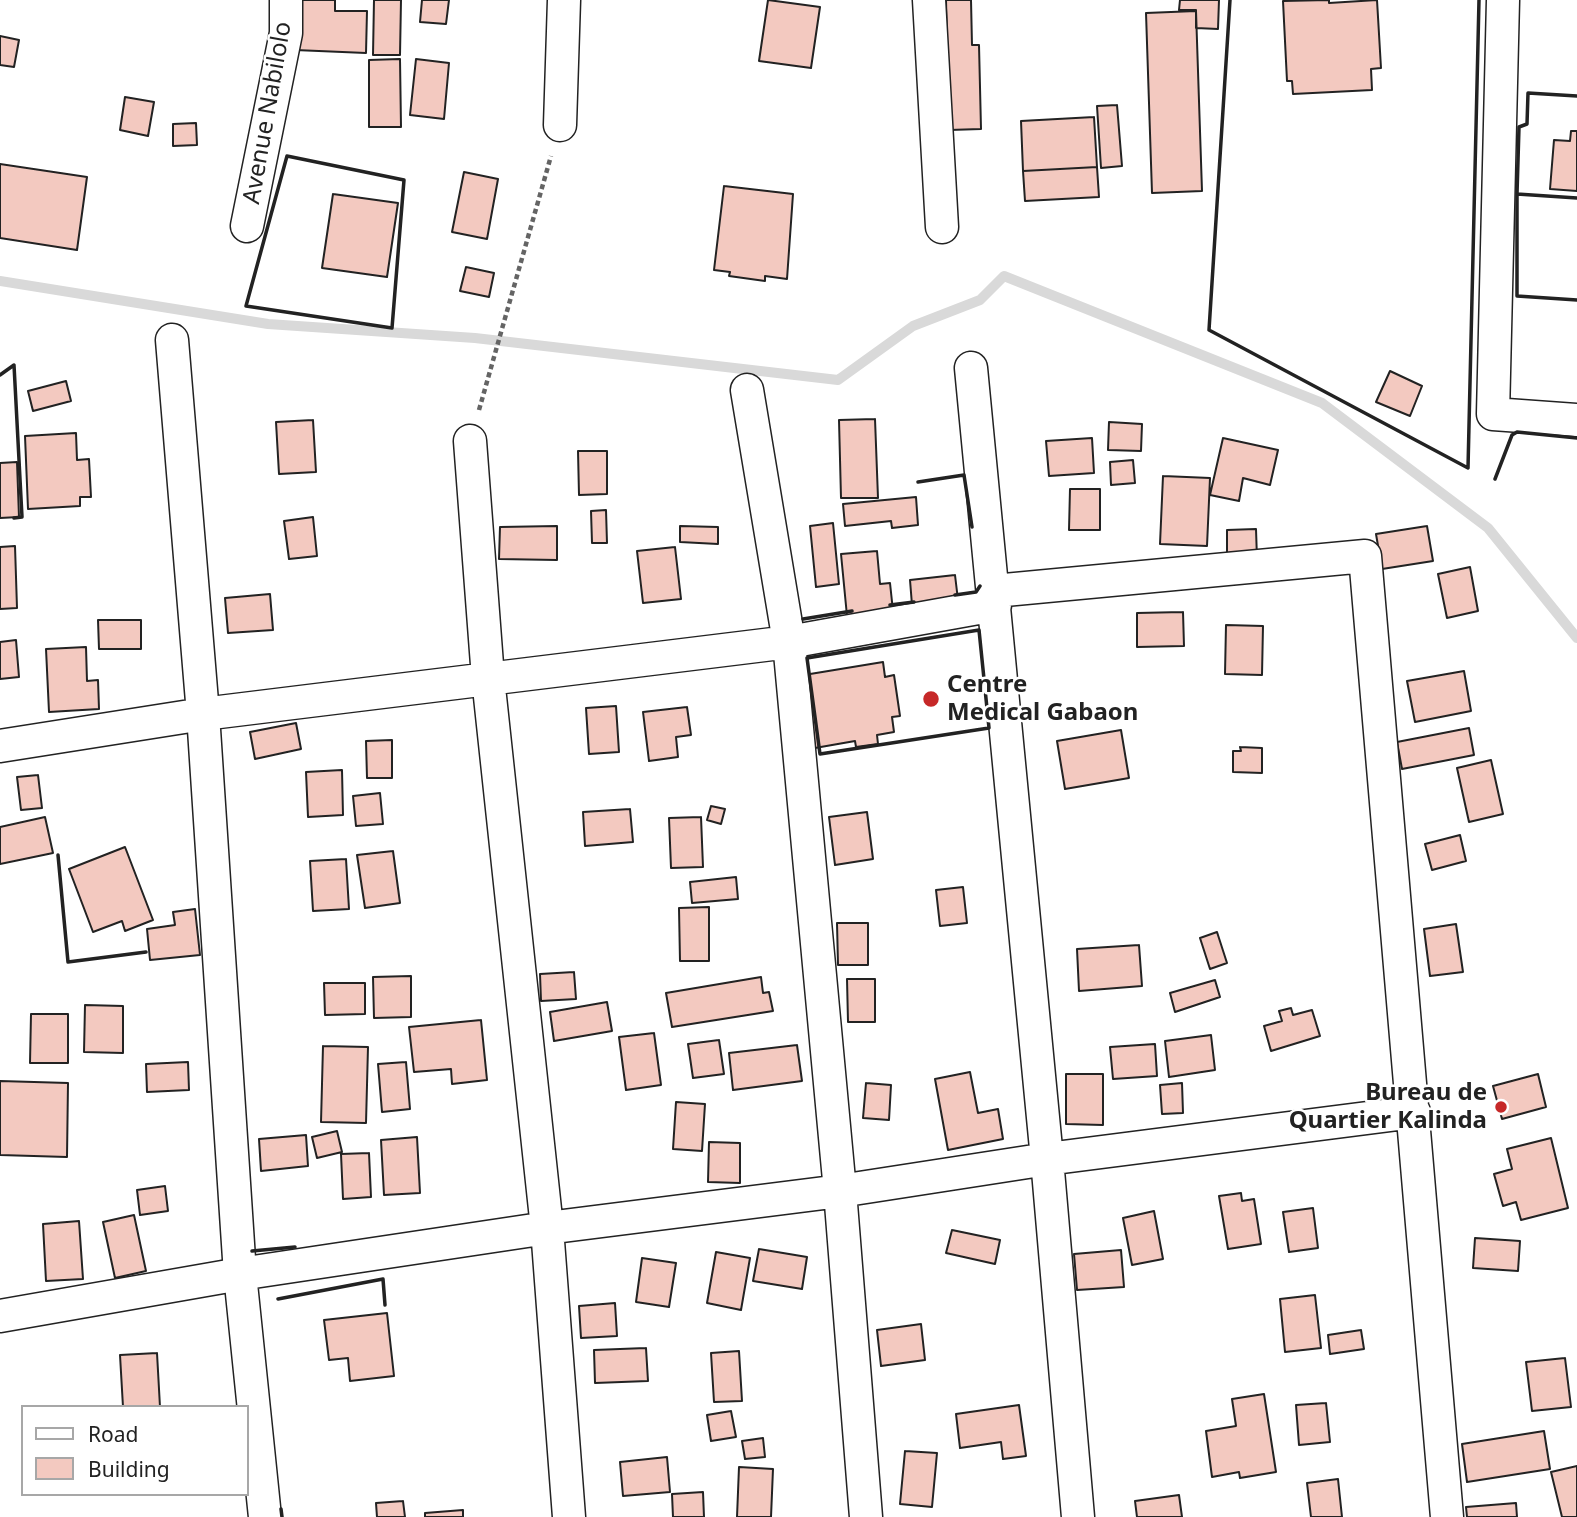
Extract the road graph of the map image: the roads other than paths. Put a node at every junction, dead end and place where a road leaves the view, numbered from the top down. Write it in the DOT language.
graph roads {
  1 [pos="286,0"];
  2 [pos="564,0"];
  3 [pos="929,0"];
  4 [pos="1503,0"];
  5 [pos="560,125"];
  6 [pos="247,226"];
  7 [pos="942,227"];
  8 [pos="172,340"];
  9 [pos="971,368"];
  10 [pos="747,390"];
  11 [pos="1577,420"];
  12 [pos="470,441"];
  13 [pos="994,598"];
  14 [pos="789,642"];
  15 [pos="488,678"];
  16 [pos="203,714"];
  17 [pos="0,746"];
  18 [pos="1414,1112"];
  19 [pos="1047,1158"];
  20 [pos="840,1191"];
  21 [pos="547,1228"];
  22 [pos="240,1274"];
  23 [pos="0,1316"];
  24 [pos="265,1517"];
  25 [pos="569,1517"];
  26 [pos="866,1517"];
  27 [pos="1078,1517"];
  28 [pos="1447,1517"];
  1 -- 6 [label="street, Avenue Nabilolo"];
  2 -- 5 [label="street"];
  3 -- 7 [label="street"];
  4 -- 11 [label="street"];
  8 -- 16 [label="street"];
  9 -- 13 [label="street"];
  10 -- 14 [label="street"];
  12 -- 15 [label="street"];
  13 -- 14 [label="street"];
  13 -- 18 [label="street"];
  13 -- 19 [label="street"];
  14 -- 15 [label="street"];
  14 -- 20 [label="street"];
  15 -- 16 [label="street"];
  15 -- 21 [label="street"];
  16 -- 17 [label="street"];
  16 -- 22 [label="street"];
  18 -- 19 [label="street"];
  18 -- 28 [label="street"];
  19 -- 20 [label="street"];
  19 -- 27 [label="street"];
  20 -- 21 [label="street"];
  20 -- 26 [label="street"];
  21 -- 22 [label="street"];
  21 -- 25 [label="street"];
  22 -- 23 [label="street"];
  22 -- 24 [label="street"];
}
